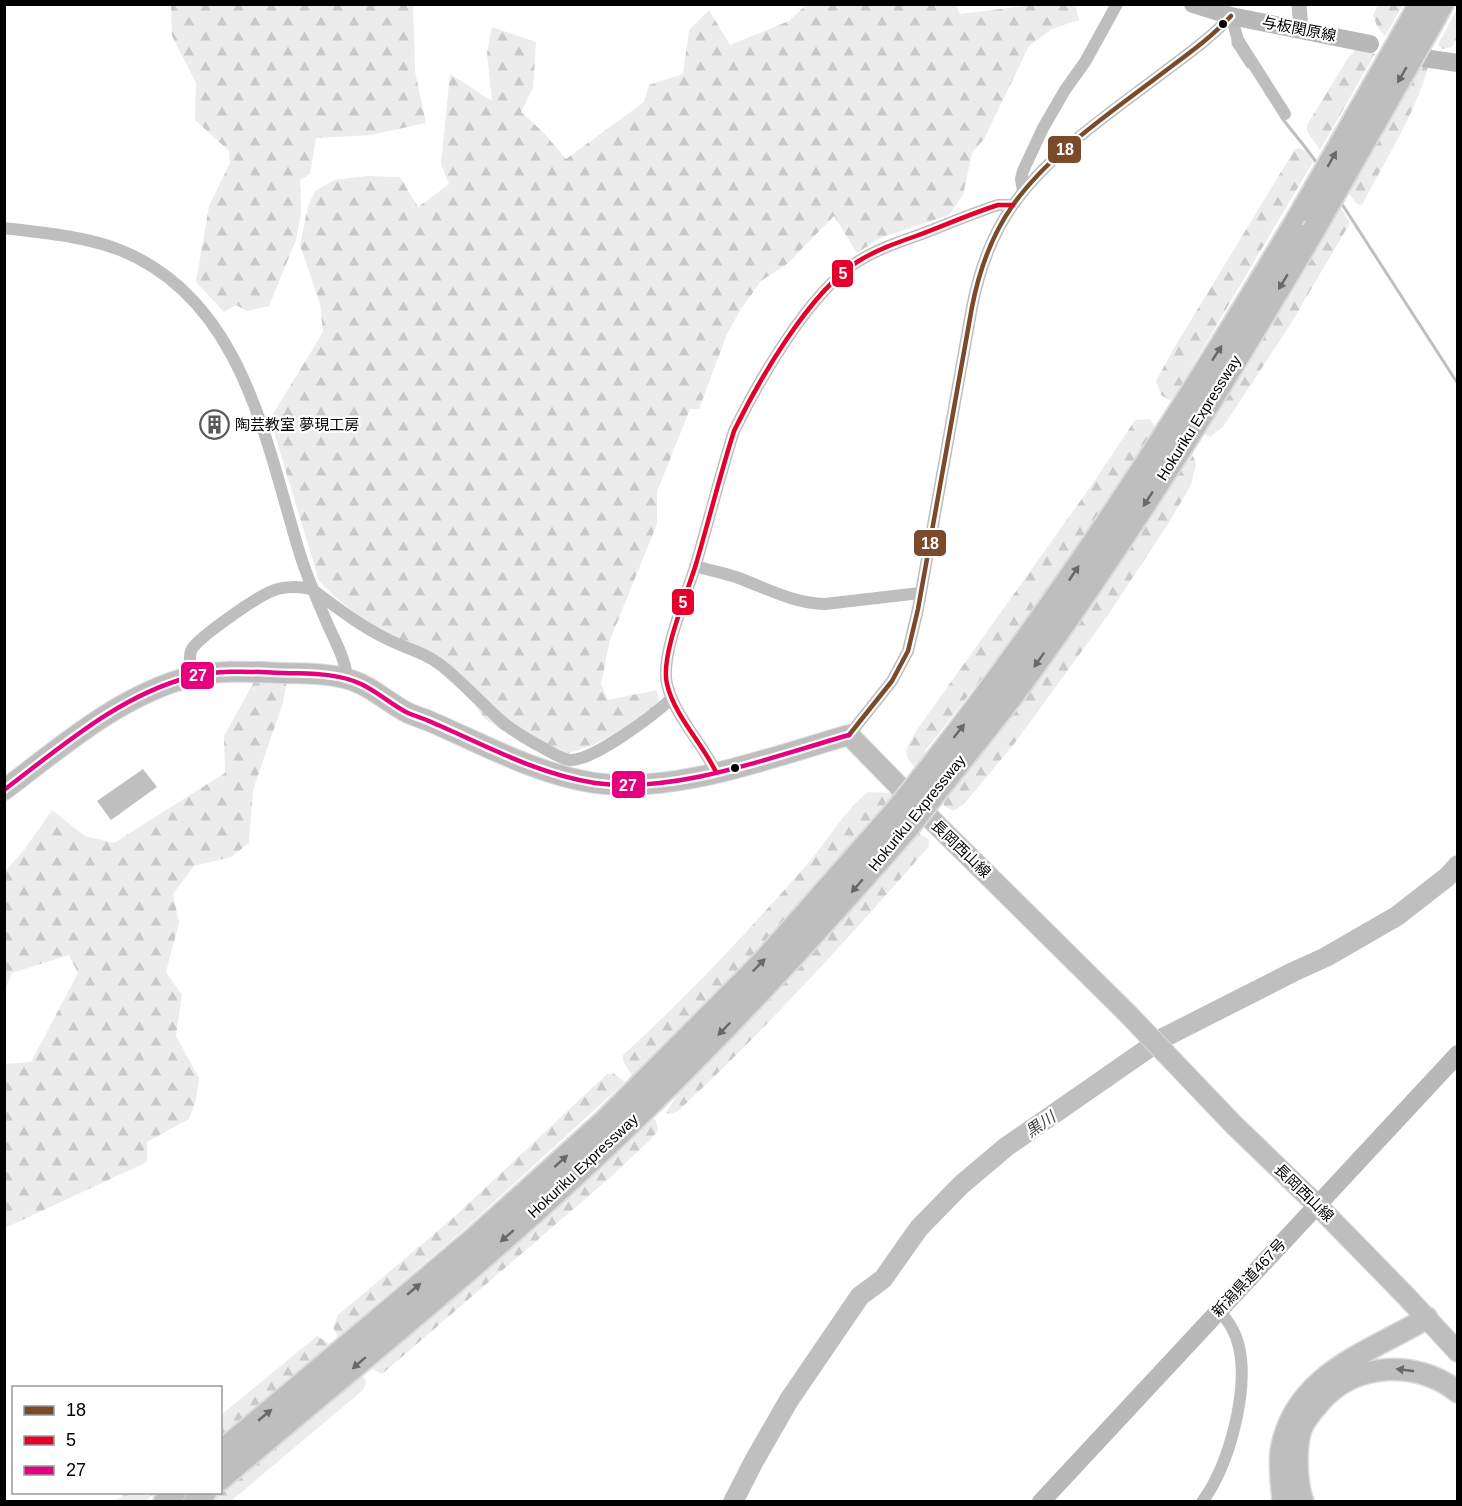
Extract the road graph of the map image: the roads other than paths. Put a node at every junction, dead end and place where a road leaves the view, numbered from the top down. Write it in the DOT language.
graph roads {
  1 [pos="1117,4"];
  2 [pos="1193,4"];
  3 [pos="1299,4"];
  4 [pos="1442,4"];
  5 [pos="1231,16"];
  6 [pos="1421,16"];
  7 [pos="1301,29"];
  8 [pos="1370,44"];
  9 [pos="1423,58"];
  10 [pos="1458,63"];
  11 [pos="1285,114"];
  12 [pos="1023,191"];
  13 [pos="1013,205"];
  14 [pos="4,228"];
  15 [pos="1194,408"];
  16 [pos="695,566"];
  17 [pos="313,590"];
  18 [pos="920,593"];
  19 [pos="191,676"];
  20 [pos="347,678"];
  21 [pos="671,699"];
  22 [pos="849,735"];
  23 [pos="716,772"];
  24 [pos="4,790"];
  25 [pos="902,818"];
  26 [pos="1458,1054"];
  27 [pos="1317,1205"];
  28 [pos="1219,1310"];
  29 [pos="1430,1321"];
  30 [pos="1458,1352"];
  31 [pos="1458,1359"];
  32 [pos="1458,1392"];
  33 [pos="222,1451"];
  34 [pos="222,1477"];
  35 [pos="1041,1502"];
  36 [pos="1202,1502"];
  37 [pos="1283,1502"];
  38 [pos="1303,1502"];
  1 -- 12 [label="street"];
  2 -- 5 [label="main road, 与板関原線"];
  3 -- 7 [label="street"];
  4 -- 6 [label="highway, Hokuriku Expressway"];
  5 -- 7 [label="main road, 与板関原線"];
  5 -- 11 [label="street"];
  5 -- 12 [label="street"];
  15 -- 6 [label="highway, Hokuriku Expressway, one-way, bridge"];
  6 -- 15 [label="highway, Hokuriku Expressway, one-way, bridge"];
  7 -- 8 [label="main road, 与板関原線"];
  9 -- 10 [label="main road"];
  12 -- 13 [label="street"];
  13 -- 16 [label="street"];
  13 -- 18 [label="street"];
  14 -- 17 [label="street"];
  15 -- 25 [label="highway, Hokuriku Expressway, bridge"];
  16 -- 18 [label="street"];
  16 -- 21 [label="street"];
  17 -- 19 [label="street"];
  17 -- 20 [label="street"];
  17 -- 21 [label="street"];
  18 -- 22 [label="street"];
  19 -- 20 [label="main road"];
  19 -- 24 [label="main road"];
  20 -- 23 [label="main road"];
  21 -- 23 [label="street"];
  22 -- 23 [label="main road"];
  22 -- 27 [label="main road, 長岡西山線"];
  33 -- 25 [label="highway, Hokuriku Expressway, one-way"];
  25 -- 34 [label="highway, Hokuriku Expressway, one-way"];
  26 -- 27 [label="main road, 新潟県道467号"];
  27 -- 28 [label="main road, 新潟県道467号"];
  27 -- 29 [label="main road, 長岡西山線"];
  28 -- 35 [label="main road, 新潟県道467号"];
  28 -- 36 [label="street"];
  29 -- 30 [label="main road, 長岡西山線"];
  29 -- 31 [label="main road"];
  29 -- 37 [label="highway"];
  32 -- 38 [label="highway, one-way"];
}
